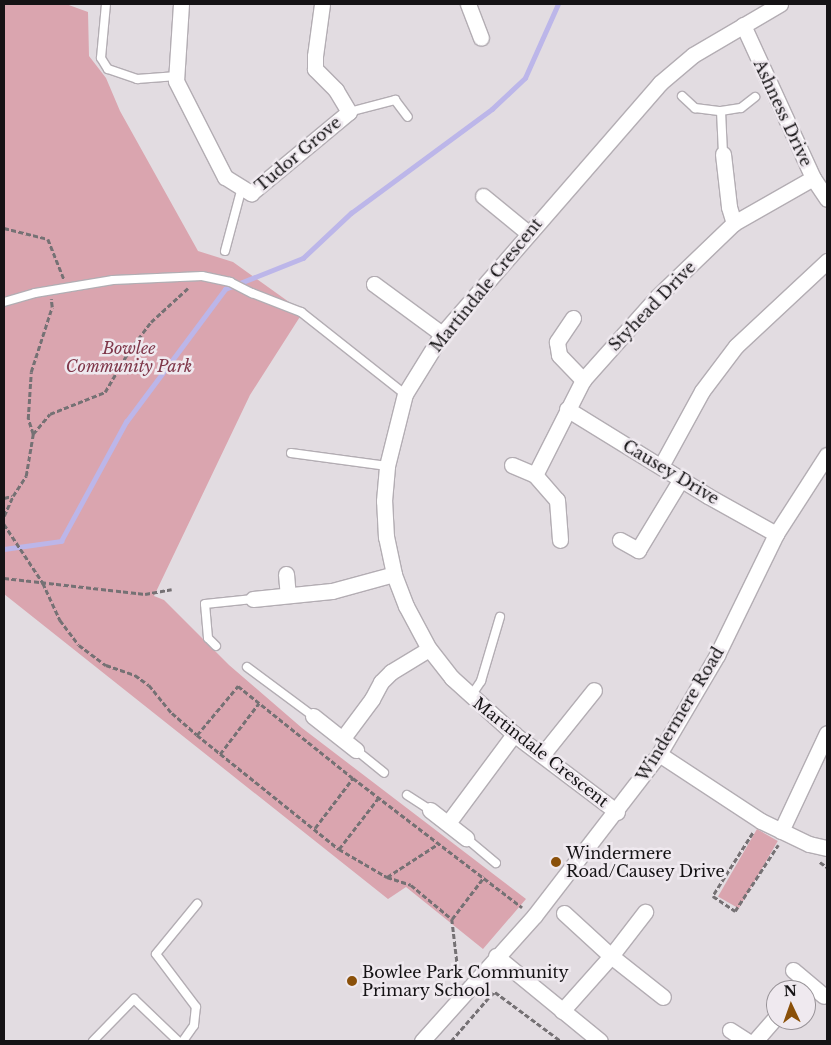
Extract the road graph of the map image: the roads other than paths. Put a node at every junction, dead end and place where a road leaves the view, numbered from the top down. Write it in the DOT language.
graph roads {
  1 [pos="106,4"];
  2 [pos="181,4"];
  3 [pos="322,4"];
  4 [pos="468,4"];
  5 [pos="780,4"];
  6 [pos="743,25"];
  7 [pos="481,38"];
  8 [pos="176,76"];
  9 [pos="682,96"];
  10 [pos="755,97"];
  11 [pos="721,111"];
  12 [pos="349,112"];
  13 [pos="408,117"];
  14 [pos="722,154"];
  15 [pos="813,178"];
  16 [pos="242,187"];
  17 [pos="483,196"];
  18 [pos="827,199"];
  19 [pos="734,223"];
  20 [pos="528,232"];
  21 [pos="226,251"];
  22 [pos="827,261"];
  23 [pos="374,284"];
  24 [pos="4,302"];
  25 [pos="573,318"];
  26 [pos="442,334"];
  27 [pos="584,380"];
  28 [pos="405,394"];
  29 [pos="567,409"];
  30 [pos="291,453"];
  31 [pos="827,455"];
  32 [pos="512,465"];
  33 [pos="387,466"];
  34 [pos="661,466"];
  35 [pos="535,475"];
  36 [pos="681,479"];
  37 [pos="776,534"];
  38 [pos="560,540"];
  39 [pos="620,540"];
  40 [pos="286,574"];
  41 [pos="394,574"];
  42 [pos="288,595"];
  43 [pos="253,599"];
  44 [pos="500,617"];
  45 [pos="216,646"];
  46 [pos="429,649"];
  47 [pos="246,667"];
  48 [pos="594,690"];
  49 [pos="471,696"];
  50 [pos="313,716"];
  51 [pos="827,733"];
  52 [pos="514,734"];
  53 [pos="343,738"];
  54 [pos="356,750"];
  55 [pos="659,754"];
  56 [pos="542,755"];
  57 [pos="384,773"];
  58 [pos="407,794"];
  59 [pos="430,810"];
  60 [pos="617,812"];
  61 [pos="448,822"];
  62 [pos="783,832"];
  63 [pos="466,838"];
  64 [pos="827,848"];
  65 [pos="496,863"];
  66 [pos="197,904"];
  67 [pos="645,912"];
  68 [pos="564,913"];
  69 [pos="496,956"];
  70 [pos="611,956"];
  71 [pos="794,970"];
  72 [pos="800,980"];
  73 [pos="816,992"];
  74 [pos="824,996"];
  75 [pos="663,998"];
  76 [pos="562,1011"];
  77 [pos="766,1028"];
  78 [pos="730,1030"];
  79 [pos="93,1041"];
  80 [pos="178,1041"];
  81 [pos="183,1041"];
  82 [pos="422,1041"];
  83 [pos="600,1041"];
  84 [pos="747,1041"];
  85 [pos="755,1041"];
  1 -- 8 [label="lane"];
  2 -- 8 [label="street, Tudor Grove"];
  3 -- 12 [label="street, Tudor Grove"];
  4 -- 7 [label="street"];
  5 -- 6 [label="street, Martindale Crescent"];
  6 -- 15 [label="street, Ashness Drive"];
  6 -- 20 [label="street, Martindale Crescent"];
  8 -- 16 [label="street, Tudor Grove"];
  9 -- 11 [label="lane"];
  10 -- 11 [label="lane"];
  11 -- 14 [label="lane"];
  12 -- 13 [label="lane"];
  12 -- 16 [label="street, Tudor Grove"];
  14 -- 19 [label="street"];
  15 -- 18 [label="street, Ashness Drive"];
  15 -- 19 [label="street, Styhead Drive"];
  16 -- 21 [label="lane"];
  17 -- 20 [label="street"];
  19 -- 27 [label="street, Styhead Drive"];
  20 -- 26 [label="street, Martindale Crescent"];
  22 -- 34 [label="street"];
  23 -- 26 [label="street"];
  24 -- 28 [label="lane"];
  25 -- 27 [label="street"];
  26 -- 28 [label="street, Martindale Crescent"];
  27 -- 29 [label="street, Styhead Drive"];
  28 -- 33 [label="street, Martindale Crescent"];
  29 -- 34 [label="street, Causey Drive"];
  29 -- 35 [label="street, Styhead Drive"];
  30 -- 33 [label="lane"];
  31 -- 37 [label="street, Windermere Road"];
  32 -- 35 [label="street"];
  33 -- 41 [label="street, Martindale Crescent"];
  34 -- 36 [label="street, Causey Drive"];
  35 -- 38 [label="street"];
  36 -- 37 [label="street, Causey Drive"];
  36 -- 39 [label="street"];
  37 -- 55 [label="street, Windermere Road"];
  40 -- 42 [label="street"];
  41 -- 42 [label="street"];
  41 -- 46 [label="street, Martindale Crescent"];
  42 -- 43 [label="street"];
  43 -- 45 [label="lane"];
  44 -- 49 [label="lane"];
  46 -- 49 [label="street, Martindale Crescent"];
  46 -- 53 [label="street"];
  47 -- 50 [label="lane"];
  48 -- 56 [label="street"];
  49 -- 52 [label="street, Martindale Crescent"];
  50 -- 53 [label="street"];
  51 -- 62 [label="street"];
  52 -- 56 [label="street, Martindale Crescent"];
  52 -- 61 [label="street"];
  53 -- 54 [label="street"];
  54 -- 57 [label="lane"];
  55 -- 60 [label="street, Windermere Road"];
  55 -- 62 [label="street"];
  56 -- 60 [label="street, Martindale Crescent"];
  58 -- 59 [label="lane"];
  59 -- 61 [label="street"];
  60 -- 69 [label="street, Windermere Road"];
  61 -- 63 [label="street"];
  62 -- 64 [label="street"];
  63 -- 65 [label="lane"];
  66 -- 81 [label="lane"];
  67 -- 70 [label="street"];
  68 -- 70 [label="street"];
  69 -- 76 [label="street"];
  69 -- 82 [label="street, Windermere Road"];
  70 -- 75 [label="street"];
  70 -- 76 [label="street"];
  71 -- 72 [label="street"];
  73 -- 74 [label="street"];
  76 -- 83 [label="street"];
  77 -- 85 [label="street"];
  78 -- 84 [label="street"];
  79 -- 80 [label="lane"];
}
